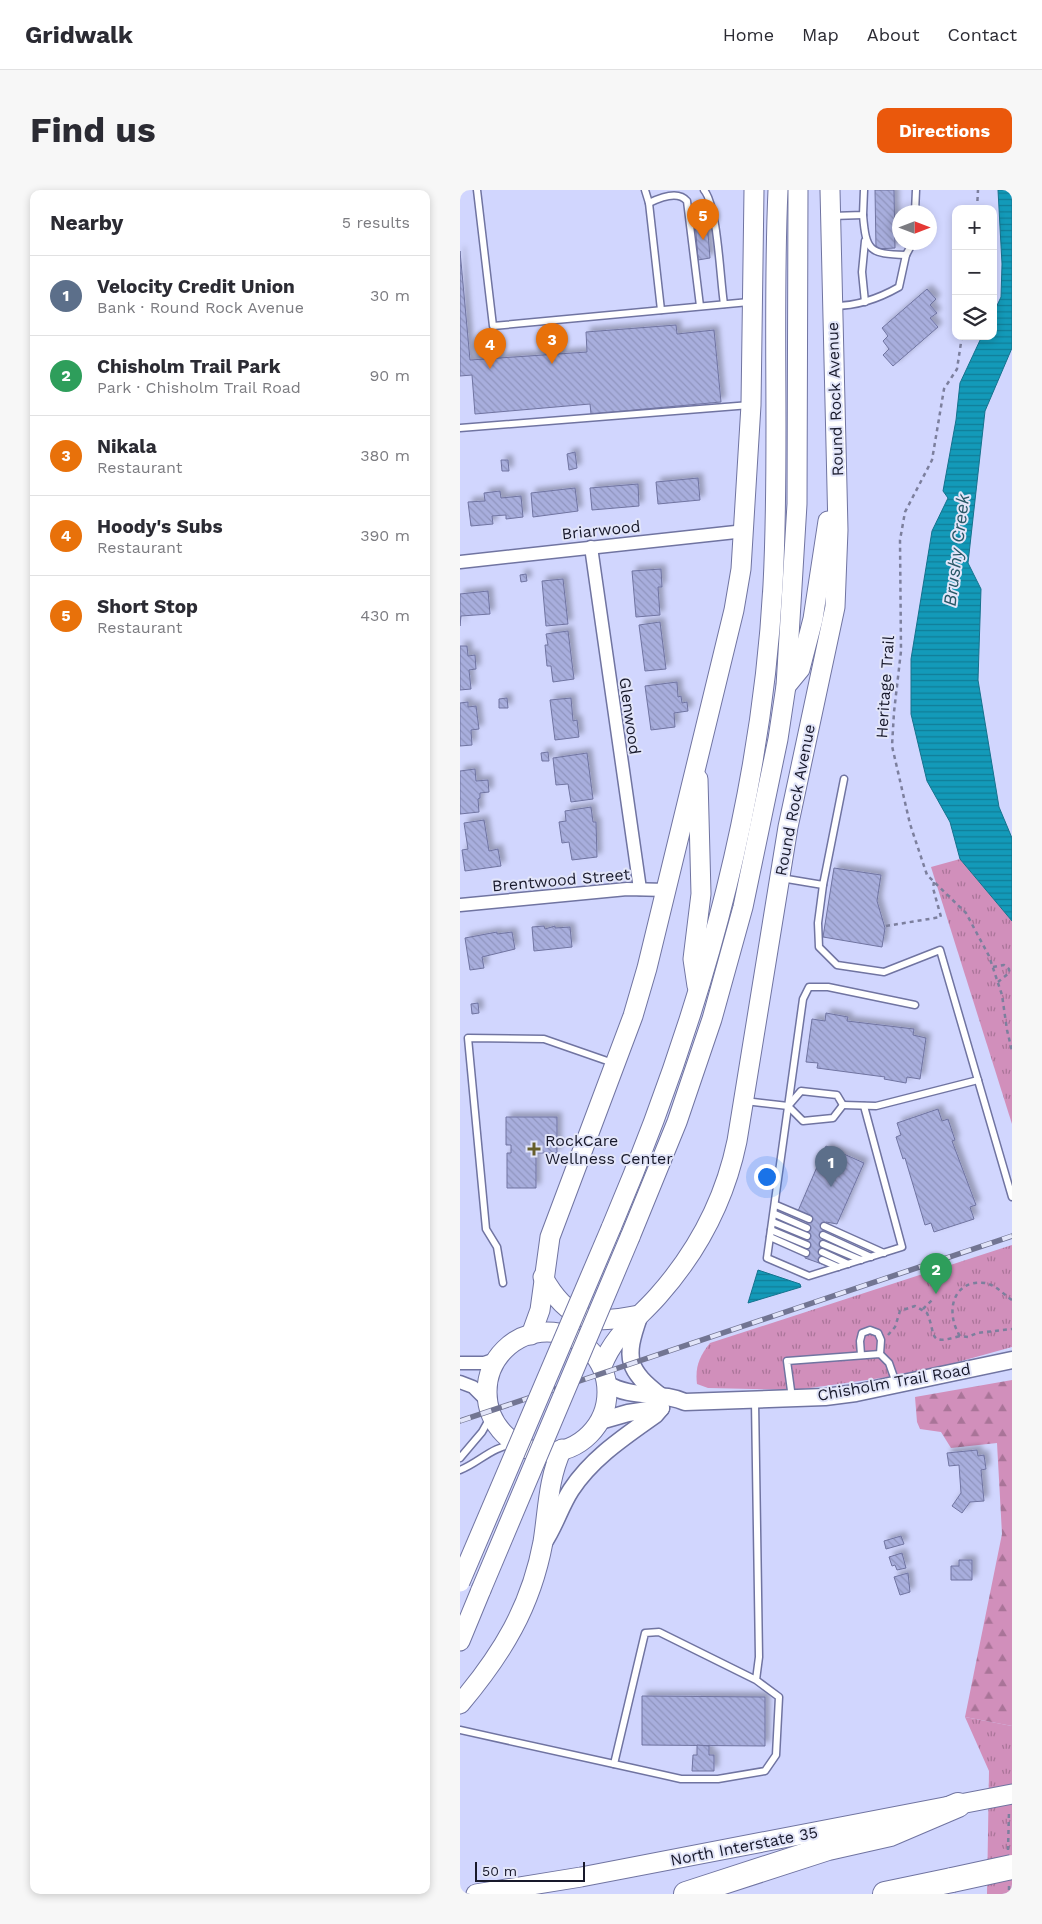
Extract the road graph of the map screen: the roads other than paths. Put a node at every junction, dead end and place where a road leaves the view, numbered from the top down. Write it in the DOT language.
graph roads {
  1 [pos="477,190"];
  2 [pos="645,190"];
  3 [pos="704,190"];
  4 [pos="754,190"];
  5 [pos="778,190"];
  6 [pos="798,190"];
  7 [pos="830,190"];
  8 [pos="864,190"];
  9 [pos="916,190"];
  10 [pos="649,203"];
  11 [pos="915,205"];
  12 [pos="863,215"];
  13 [pos="830,216"];
  14 [pos="865,241"];
  15 [pos="909,250"];
  16 [pos="906,255"];
  17 [pos="753,302"];
  18 [pos="865,302"];
  19 [pos="724,304"];
  20 [pos="700,306"];
  21 [pos="832,306"];
  22 [pos="661,310"];
  23 [pos="751,405"];
  24 [pos="460,428"];
  25 [pos="838,468"];
  26 [pos="745,531"];
  27 [pos="591,547"];
  28 [pos="460,562"];
  29 [pos="786,686"];
  30 [pos="696,766"];
  31 [pos="844,780"];
  32 [pos="779,878"];
  33 [pos="823,885"];
  34 [pos="640,888"];
  35 [pos="666,890"];
  36 [pos="460,905"];
  37 [pos="698,993"];
  38 [pos="915,1005"];
  39 [pos="616,1064"];
  40 [pos="978,1080"];
  41 [pos="744,1100"];
  42 [pos="843,1105"];
  43 [pos="788,1106"];
  44 [pos="864,1106"];
  45 [pos="1012,1197"];
  46 [pos="776,1205"];
  47 [pos="775,1214"];
  48 [pos="809,1219"];
  49 [pos="773,1222"];
  50 [pos="824,1226"];
  51 [pos="807,1228"];
  52 [pos="771,1230"];
  53 [pos="823,1235"];
  54 [pos="807,1236"];
  55 [pos="770,1237"];
  56 [pos="807,1244"];
  57 [pos="823,1244"];
  58 [pos="806,1253"];
  59 [pos="884,1253"];
  60 [pos="871,1256"];
  61 [pos="861,1260"];
  62 [pos="848,1264"];
  63 [pos="838,1267"];
  64 [pos="543,1277"];
  65 [pos="503,1283"];
  66 [pos="639,1315"];
  67 [pos="531,1335"];
  68 [pos="880,1354"];
  69 [pos="862,1355"];
  70 [pos="496,1359"];
  71 [pos="1012,1360"];
  72 [pos="460,1364"];
  73 [pos="602,1366"];
  74 [pos="460,1382"];
  75 [pos="607,1384"];
  76 [pos="897,1384"];
  77 [pos="792,1399"];
  78 [pos="755,1400"];
  79 [pos="662,1403"];
  80 [pos="489,1408"];
  81 [pos="600,1421"];
  82 [pos="520,1445"];
  83 [pos="562,1449"];
  84 [pos="460,1458"];
  85 [pos="460,1470"];
  86 [pos="542,1544"];
  87 [pos="460,1582"];
  88 [pos="460,1640"];
  89 [pos="756,1680"];
  90 [pos="460,1704"];
  91 [pos="460,1730"];
  92 [pos="614,1764"];
  93 [pos="1012,1794"];
  94 [pos="958,1805"];
  95 [pos="1012,1867"];
  96 [pos="460,1889"];
  97 [pos="471,1894"];
  98 [pos="476,1894"];
  99 [pos="686,1894"];
  100 [pos="886,1894"];
  1 -- 22 [label="lane"];
  2 -- 10 [label="lane"];
  3 -- 19 [label="lane"];
  4 -- 17 [label="main road"];
  5 -- 37 [label="main road"];
  6 -- 29 [label="main road"];
  7 -- 13 [label="main road, Round Rock Avenue"];
  8 -- 12 [label="lane"];
  9 -- 11 [label="lane"];
  10 -- 20 [label="lane"];
  10 -- 22 [label="lane"];
  12 -- 13 [label="lane"];
  12 -- 14 [label="lane"];
  13 -- 21 [label="main road, Round Rock Avenue"];
  14 -- 16 [label="lane"];
  14 -- 18 [label="lane"];
  15 -- 16 [label="lane"];
  16 -- 18 [label="lane"];
  17 -- 19 [label="lane"];
  17 -- 23 [label="main road"];
  18 -- 21 [label="lane"];
  19 -- 20 [label="lane"];
  20 -- 22 [label="lane"];
  21 -- 25 [label="main road, Round Rock Avenue"];
  23 -- 24 [label="lane"];
  23 -- 26 [label="main road"];
  25 -- 29 [label="main road"];
  25 -- 32 [label="main road, Round Rock Avenue"];
  26 -- 27 [label="street, Briarwood"];
  26 -- 30 [label="main road"];
  27 -- 28 [label="street, Briarwood"];
  27 -- 34 [label="street, Glenwood"];
  29 -- 88 [label="main road, bridge"];
  30 -- 35 [label="main road"];
  30 -- 37 [label="main road"];
  31 -- 33 [label="lane"];
  32 -- 33 [label="lane"];
  32 -- 41 [label="main road, Round Rock Avenue"];
  33 -- 40 [label="lane"];
  34 -- 35 [label="street, Brentwood Street"];
  34 -- 36 [label="street, Brentwood Street"];
  35 -- 39 [label="main road"];
  37 -- 87 [label="main road, bridge"];
  38 -- 43 [label="lane"];
  39 -- 64 [label="main road"];
  39 -- 65 [label="lane"];
  40 -- 44 [label="lane"];
  40 -- 45 [label="lane"];
  41 -- 43 [label="lane"];
  41 -- 66 [label="main road, Round Rock Avenue"];
  42 -- 43 [label="lane"];
  42 -- 43 [label="lane"];
  42 -- 44 [label="lane"];
  43 -- 46 [label="lane"];
  44 -- 59 [label="lane"];
  46 -- 47 [label="lane"];
  46 -- 48 [label="lane"];
  47 -- 49 [label="lane"];
  47 -- 51 [label="lane"];
  49 -- 52 [label="lane"];
  49 -- 54 [label="lane"];
  50 -- 59 [label="lane"];
  52 -- 55 [label="lane"];
  52 -- 56 [label="lane"];
  53 -- 60 [label="lane"];
  55 -- 58 [label="lane"];
  55 -- 63 [label="lane"];
  57 -- 61 [label="lane"];
  59 -- 60 [label="lane"];
  60 -- 61 [label="lane"];
  61 -- 62 [label="lane"];
  62 -- 63 [label="lane"];
  62 -- 63 [label="lane"];
  64 -- 66 [label="main road"];
  64 -- 67 [label="main road"];
  66 -- 73 [label="main road, Round Rock Avenue"];
  66 -- 79 [label="street"];
  67 -- 70 [label="main road"];
  67 -- 73 [label="main road"];
  68 -- 69 [label="lane"];
  68 -- 69 [label="lane"];
  68 -- 76 [label="lane"];
  69 -- 77 [label="lane"];
  70 -- 72 [label="street"];
  70 -- 80 [label="main road"];
  71 -- 76 [label="street, Chisholm Trail Road"];
  73 -- 75 [label="main road"];
  74 -- 80 [label="street"];
  75 -- 79 [label="street, Chisholm Trail Road"];
  75 -- 81 [label="main road"];
  76 -- 77 [label="street, Chisholm Trail Road"];
  77 -- 78 [label="street, Chisholm Trail Road"];
  78 -- 79 [label="street, Chisholm Trail Road"];
  78 -- 89 [label="lane"];
  79 -- 81 [label="street, Chisholm Trail Road"];
  79 -- 86 [label="street"];
  80 -- 82 [label="main road"];
  80 -- 84 [label="lane"];
  81 -- 83 [label="main road"];
  82 -- 83 [label="main road"];
  82 -- 85 [label="lane"];
  83 -- 86 [label="main road"];
  86 -- 90 [label="main road"];
  89 -- 92 [label="lane"];
  89 -- 92 [label="lane"];
  91 -- 92 [label="lane"];
  93 -- 94 [label="main road, North Interstate 35"];
  94 -- 98 [label="main road, North Interstate 35"];
  94 -- 99 [label="highway"];
  95 -- 100 [label="highway, bridge"];
  96 -- 97 [label="main road"];
}
